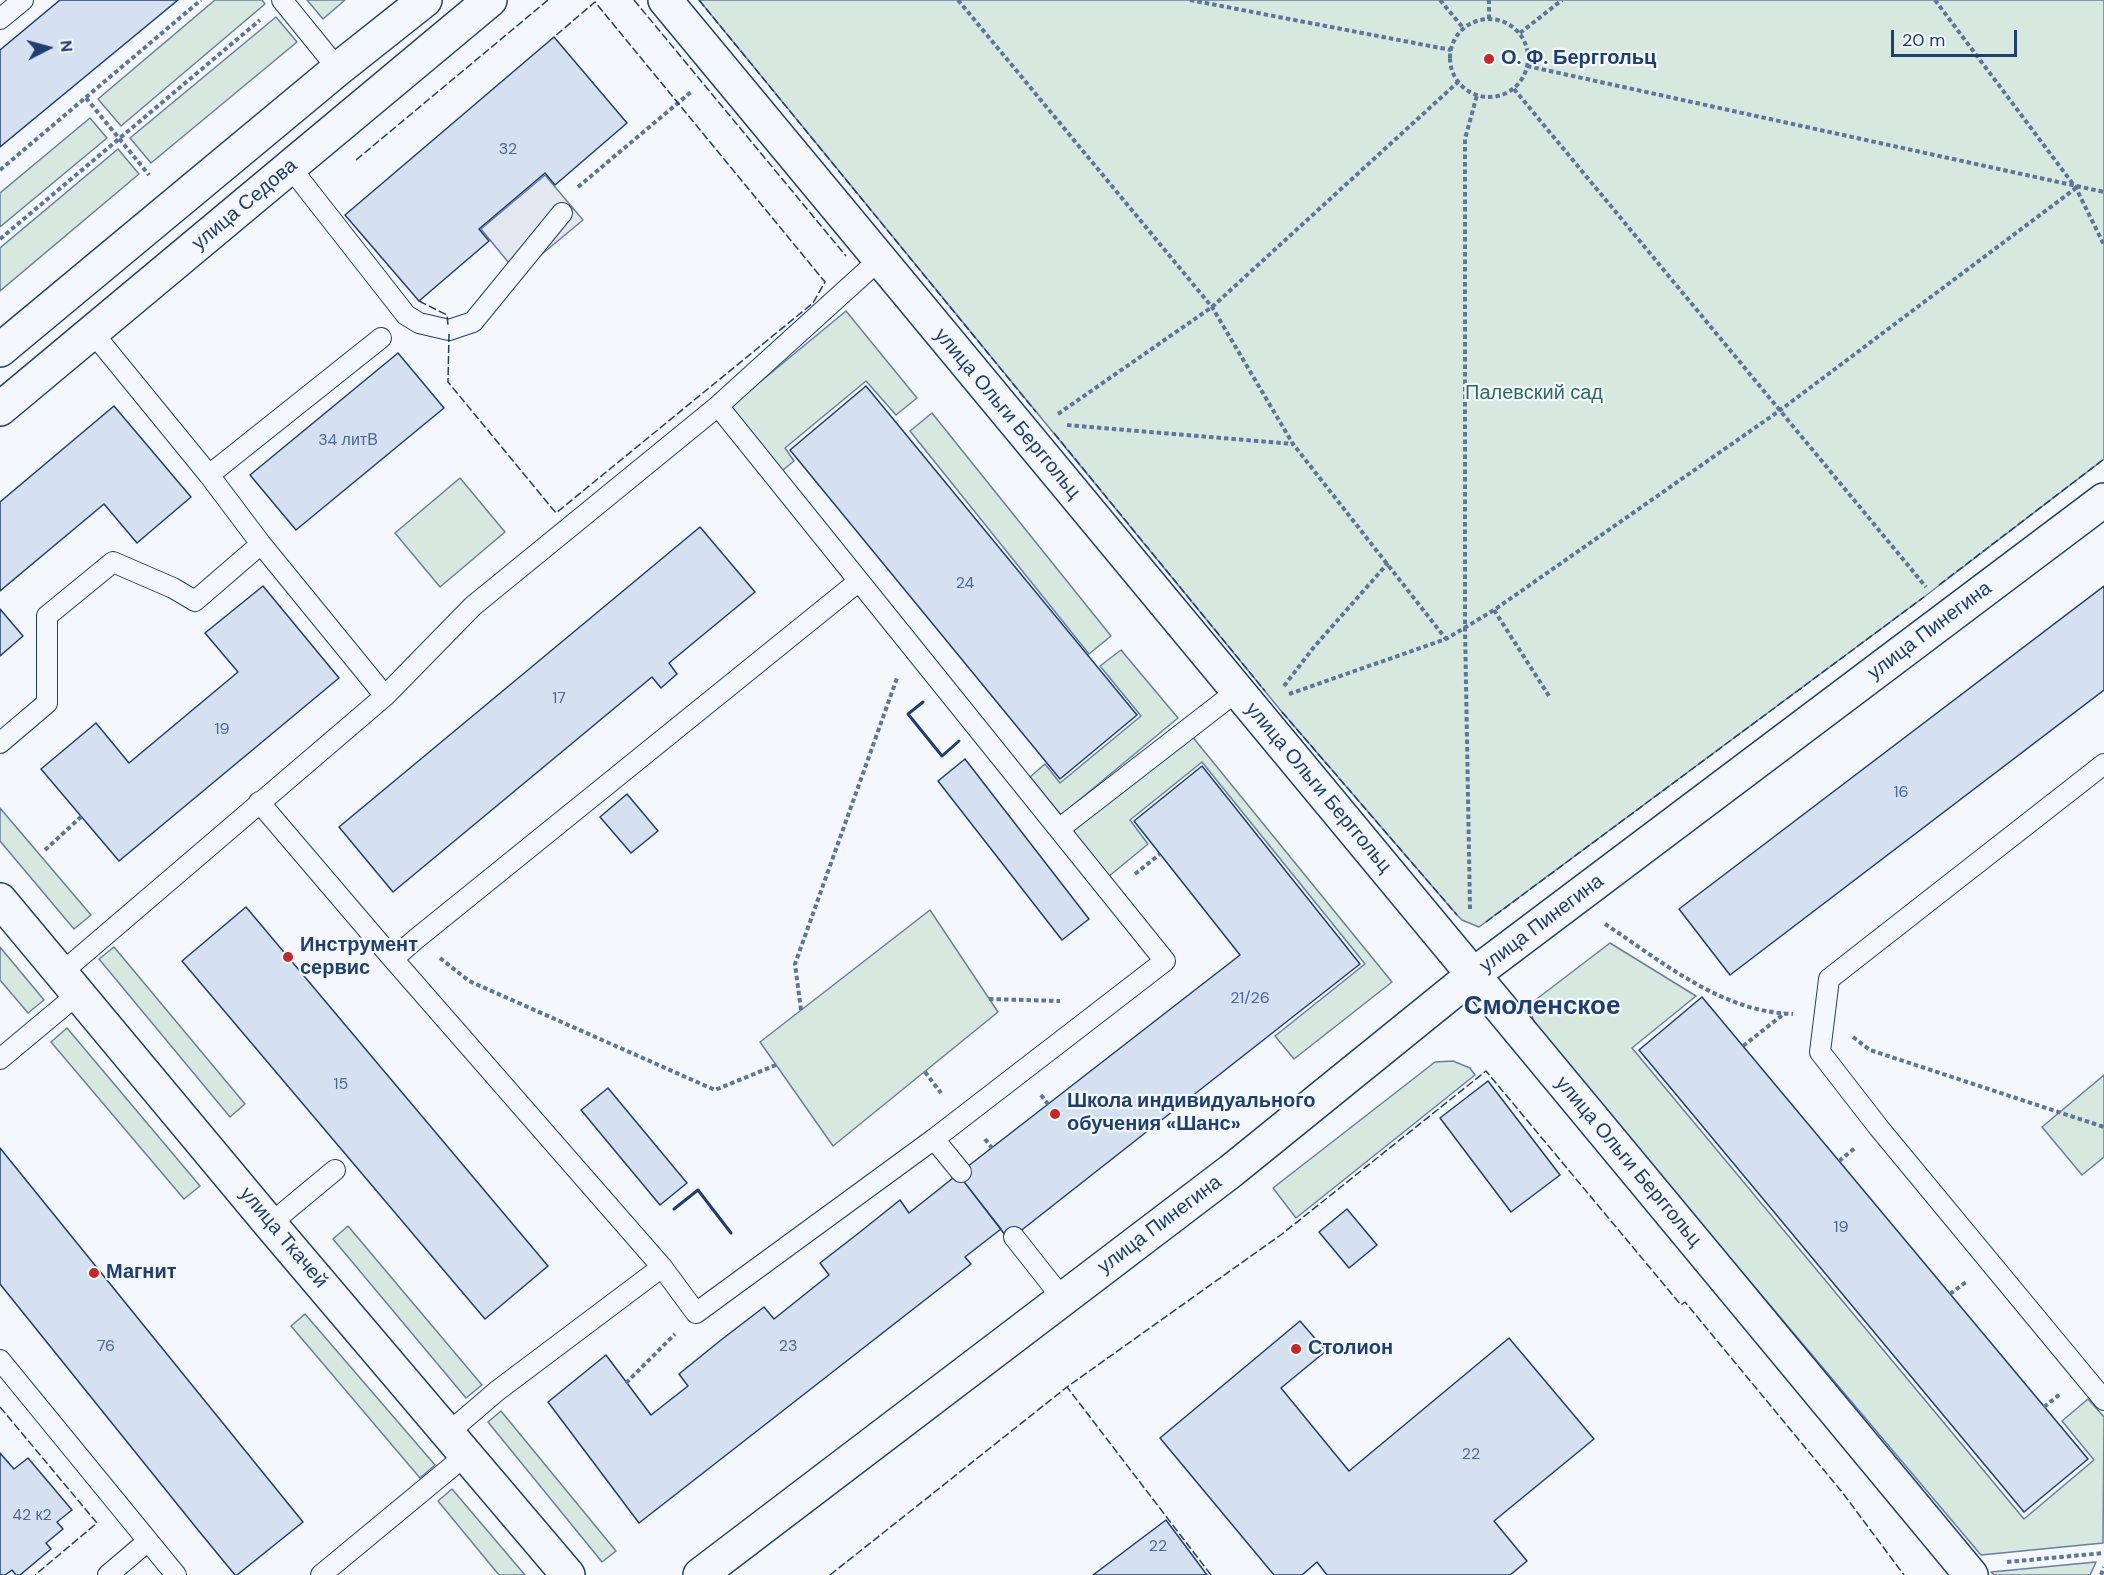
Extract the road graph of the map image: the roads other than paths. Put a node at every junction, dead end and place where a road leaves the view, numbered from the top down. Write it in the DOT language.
graph roads {
  1 [pos="23,0"];
  2 [pos="282,0"];
  3 [pos="425,0"];
  4 [pos="490,0"];
  5 [pos="665,0"];
  6 [pos="0,19"];
  7 [pos="338,69"];
  8 [pos="290,167"];
  9 [pos="562,213"];
  10 [pos="879,260"];
  11 [pos="93,333"];
  12 [pos="381,338"];
  13 [pos="2,345"];
  14 [pos="718,406"];
  15 [pos="0,409"];
  16 [pos="209,475"];
  17 [pos="2104,500"];
  18 [pos="261,544"];
  19 [pos="859,581"];
  20 [pos="1237,691"];
  21 [pos="385,696"];
  22 [pos="0,743"];
  23 [pos="2104,764"];
  24 [pos="259,802"];
  25 [pos="1059,829"];
  26 [pos="0,900"];
  27 [pos="393,960"];
  28 [pos="1473,975"];
  29 [pos="69,984"];
  30 [pos="0,1059"];
  31 [pos="934,1139"];
  32 [pos="334,1170"];
  33 [pos="961,1172"];
  34 [pos="270,1224"];
  35 [pos="1014,1237"];
  36 [pos="663,1267"];
  37 [pos="1063,1299"];
  38 [pos="0,1360"];
  39 [pos="2104,1400"];
  40 [pos="457,1444"];
  41 [pos="148,1541"];
  42 [pos="1984,1569"];
  43 [pos="108,1575"];
  44 [pos="176,1575"];
  45 [pos="321,1575"];
  46 [pos="567,1575"];
  47 [pos="700,1575"];
  1 -- 6 [label="lane"];
  2 -- 7 [label="lane"];
  3 -- 7 [label="street"];
  4 -- 8 [label="street, улица Седова"];
  5 -- 10 [label="street, улица Ольги Берггольц"];
  7 -- 13 [label="street"];
  8 -- 9 [label="lane"];
  8 -- 11 [label="street, улица Седова"];
  10 -- 14 [label="lane"];
  10 -- 20 [label="street, улица Ольги Берггольц"];
  11 -- 15 [label="street, улица Седова"];
  11 -- 16 [label="lane"];
  12 -- 16 [label="lane"];
  14 -- 19 [label="lane"];
  14 -- 21 [label="lane"];
  16 -- 18 [label="lane"];
  17 -- 28 [label="street, улица Пинегина"];
  18 -- 21 [label="lane"];
  18 -- 22 [label="lane"];
  19 -- 25 [label="lane"];
  19 -- 27 [label="lane"];
  20 -- 25 [label="lane"];
  20 -- 28 [label="street, улица Ольги Берггольц"];
  21 -- 24 [label="lane"];
  23 -- 39 [label="lane"];
  24 -- 27 [label="lane"];
  24 -- 29 [label="lane"];
  25 -- 31 [label="lane"];
  26 -- 29 [label="street, улица Ткачей"];
  27 -- 36 [label="lane"];
  28 -- 37 [label="street, улица Пинегина"];
  28 -- 42 [label="street, улица Ольги Берггольц"];
  29 -- 30 [label="lane"];
  29 -- 34 [label="street, улица Ткачей"];
  31 -- 33 [label="lane"];
  31 -- 36 [label="lane"];
  32 -- 34 [label="lane"];
  34 -- 40 [label="street, улица Ткачей"];
  35 -- 37 [label="lane"];
  36 -- 40 [label="lane"];
  37 -- 47 [label="street, улица Пинегина"];
  38 -- 41 [label="lane"];
  40 -- 45 [label="lane"];
  40 -- 46 [label="street, улица Ткачей"];
  41 -- 43 [label="lane"];
  41 -- 44 [label="lane"];
}
